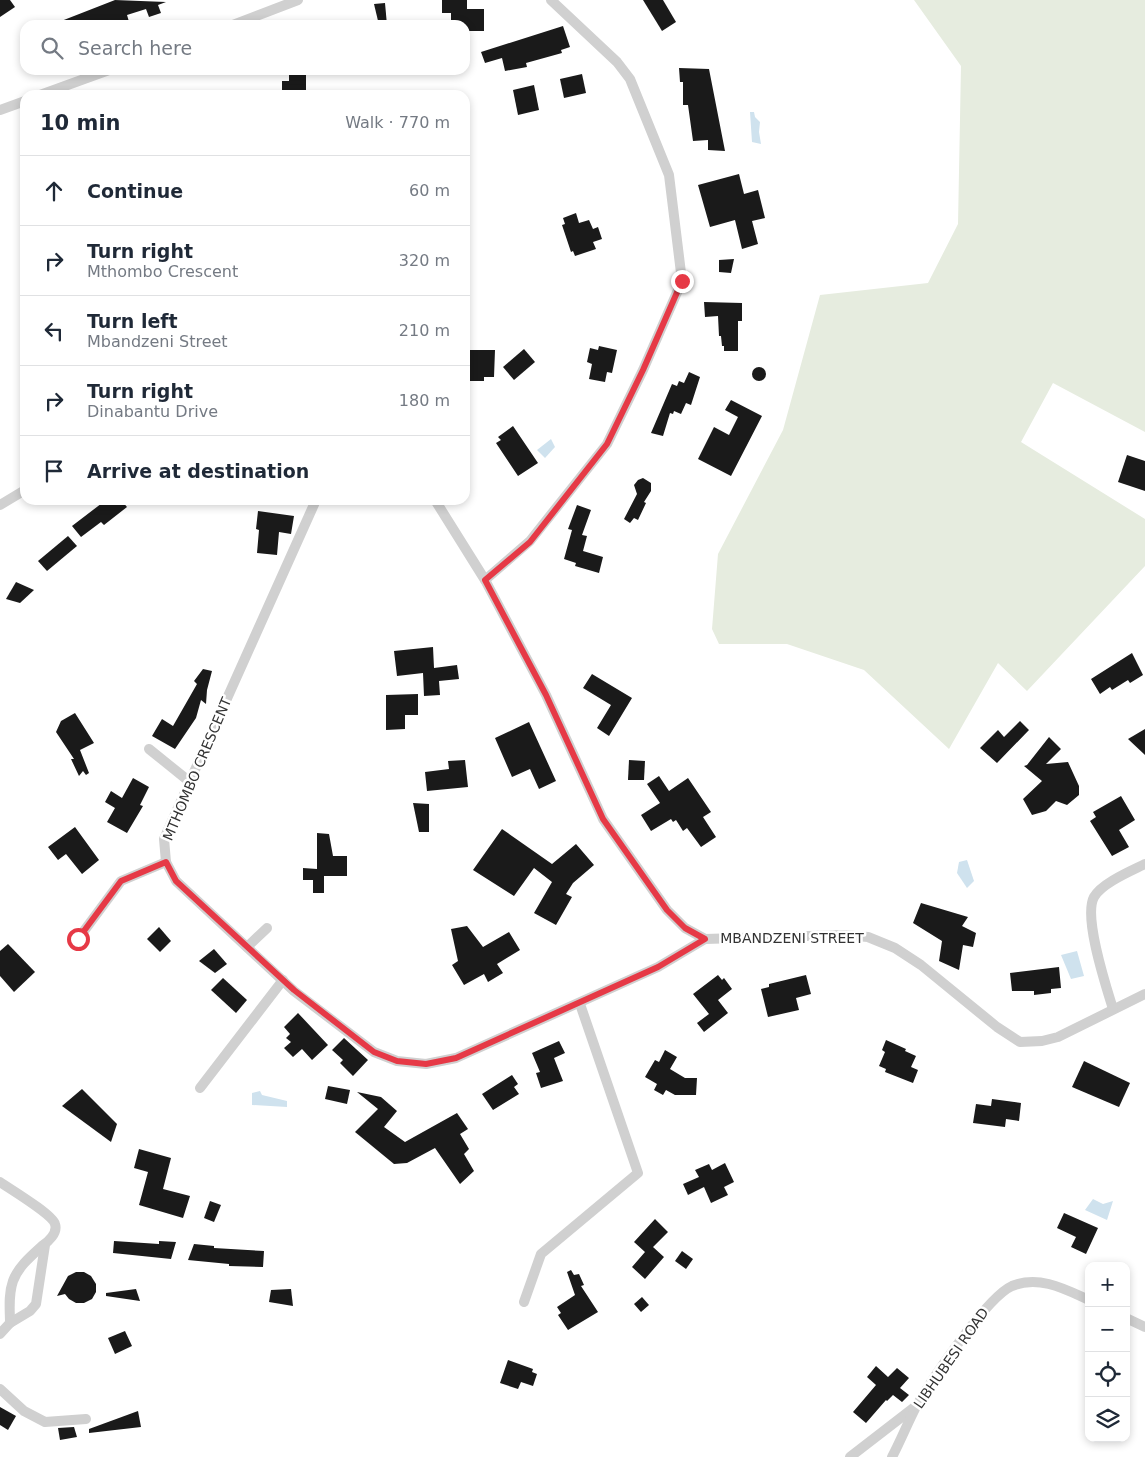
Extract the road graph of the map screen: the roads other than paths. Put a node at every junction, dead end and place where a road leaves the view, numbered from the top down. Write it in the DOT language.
graph roads {
  1 [pos="298,0"];
  2 [pos="551,0"];
  3 [pos="246,20"];
  4 [pos="95,75"];
  5 [pos="54,90"];
  6 [pos="20,103"];
  7 [pos="0,110"];
  8 [pos="20,493"];
  9 [pos="0,505"];
  10 [pos="314,505"];
  11 [pos="438,505"];
  12 [pos="485,580"];
  13 [pos="149,749"];
  14 [pos="190,782"];
  15 [pos="166,862"];
  16 [pos="1145,864"];
  17 [pos="268,928"];
  18 [pos="78,939"];
  19 [pos="705,939"];
  20 [pos="247,947"];
  21 [pos="283,980"];
  22 [pos="1145,994"];
  23 [pos="580,1004"];
  24 [pos="1113,1009"];
  25 [pos="200,1088"];
  26 [pos="0,1182"];
  27 [pos="45,1244"];
  28 [pos="1085,1298"];
  29 [pos="524,1302"];
  30 [pos="1130,1320"];
  31 [pos="10,1324"];
  32 [pos="1145,1327"];
  33 [pos="0,1334"];
  34 [pos="0,1389"];
  35 [pos="917,1405"];
  36 [pos="86,1419"];
  37 [pos="850,1457"];
  38 [pos="892,1457"];
  1 -- 3 [label="street"];
  2 -- 12 [label="street"];
  4 -- 5 [label="street"];
  6 -- 7 [label="street"];
  8 -- 9 [label="street"];
  10 -- 14 [label="street, MTHOMBO CRESCENT"];
  11 -- 12 [label="street, MBANDZENI STREET"];
  12 -- 19 [label="street, MBANDZENI STREET"];
  13 -- 14 [label="street"];
  14 -- 15 [label="street, MTHOMBO CRESCENT"];
  15 -- 18 [label="street"];
  15 -- 20 [label="street, MTHOMBO CRESCENT"];
  16 -- 24 [label="street"];
  17 -- 20 [label="street"];
  19 -- 23 [label="street, MTHOMBO CRESCENT"];
  19 -- 24 [label="street, MBANDZENI STREET"];
  20 -- 21 [label="street, MTHOMBO CRESCENT"];
  21 -- 23 [label="street, MTHOMBO CRESCENT"];
  21 -- 25 [label="street"];
  22 -- 24 [label="street, MBANDZENI STREET"];
  23 -- 29 [label="street"];
  26 -- 27 [label="street"];
  27 -- 31 [label="street"];
  27 -- 31 [label="street"];
  28 -- 35 [label="street, LIBHUBESI ROAD"];
  30 -- 32 [label="street"];
  31 -- 33 [label="street"];
  34 -- 36 [label="street"];
  35 -- 37 [label="street"];
  35 -- 38 [label="street, LIBHUBESI ROAD"];
}
